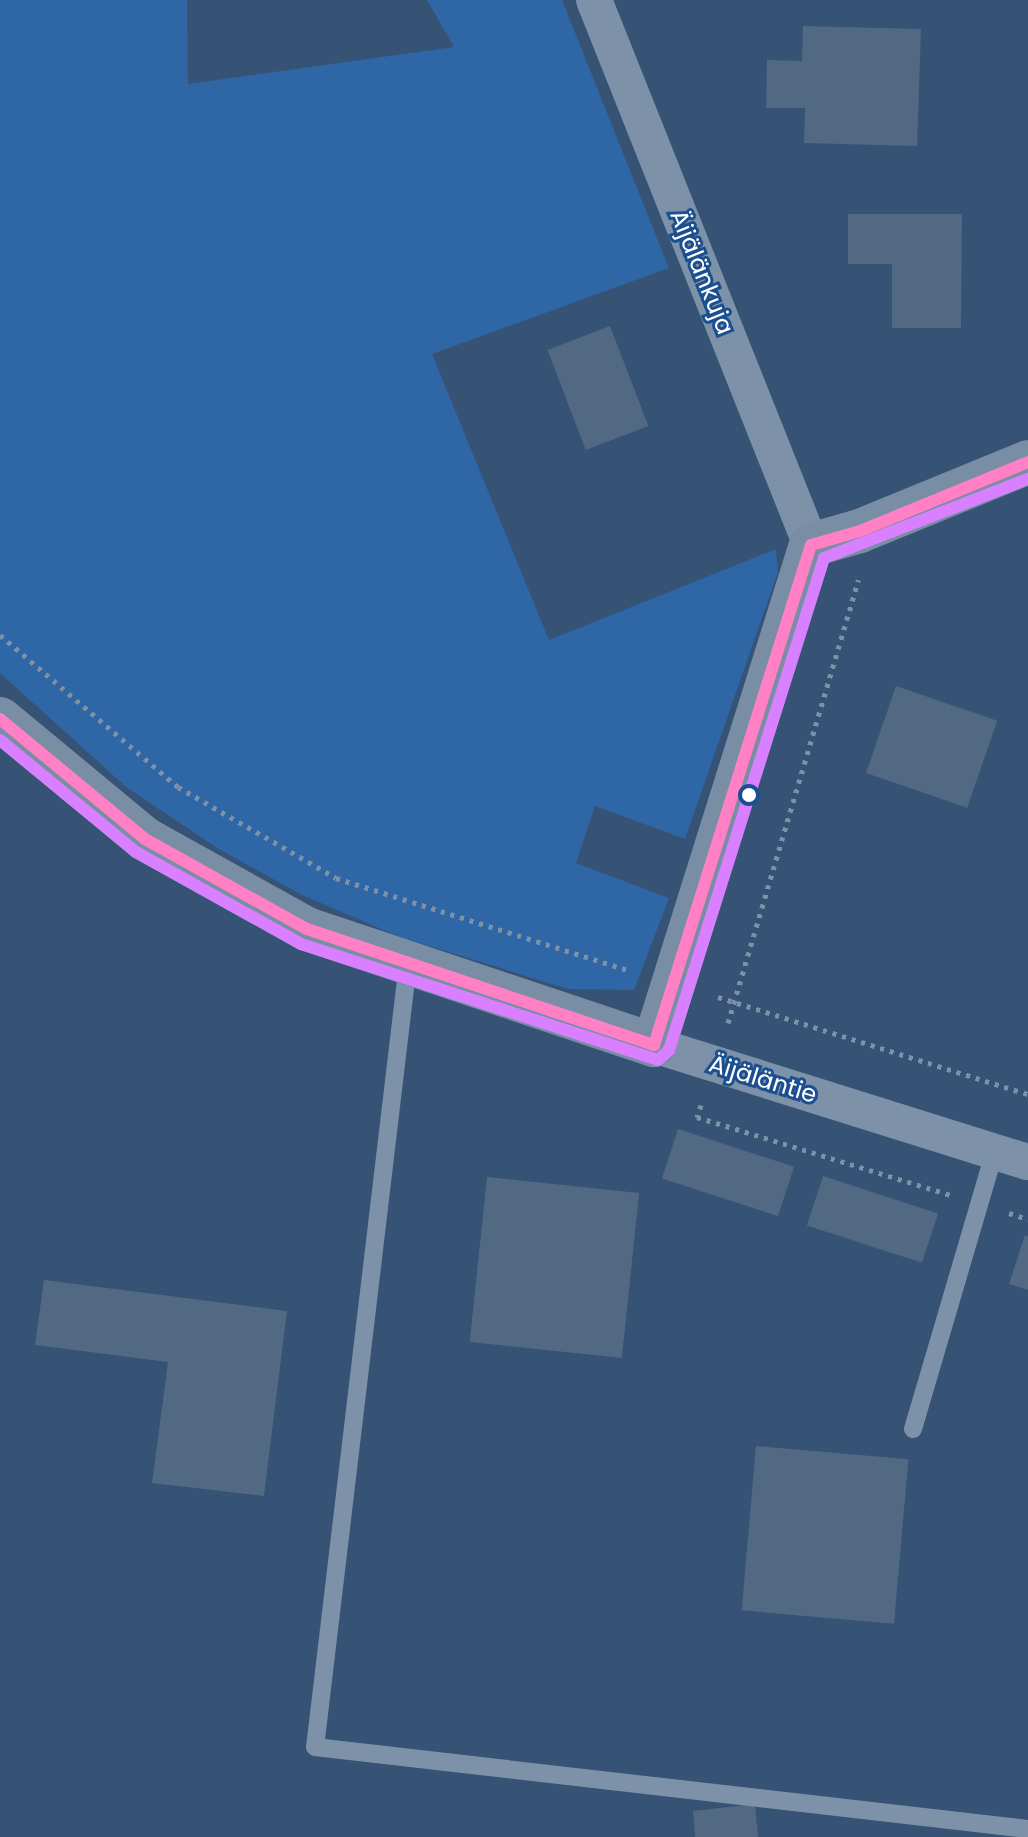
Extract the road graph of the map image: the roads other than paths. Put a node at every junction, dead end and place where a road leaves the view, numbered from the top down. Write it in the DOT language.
graph roads {
  1 [pos="594,0"];
  2 [pos="1028,462"];
  3 [pos="811,545"];
  4 [pos="1,721"];
  5 [pos="408,963"];
  6 [pos="654,1045"];
  7 [pos="1012,1156"];
  8 [pos="913,1429"];
  9 [pos="1028,1829"];
  1 -- 3 [label="street, Äijälänkuja"];
  2 -- 3 [label="street"];
  3 -- 6 [label="street"];
  4 -- 5 [label="street, Äijäläntie"];
  5 -- 6 [label="street, Äijäläntie"];
  5 -- 9 [label="lane"];
  6 -- 7 [label="street, Äijäläntie"];
  7 -- 8 [label="lane"];
}
